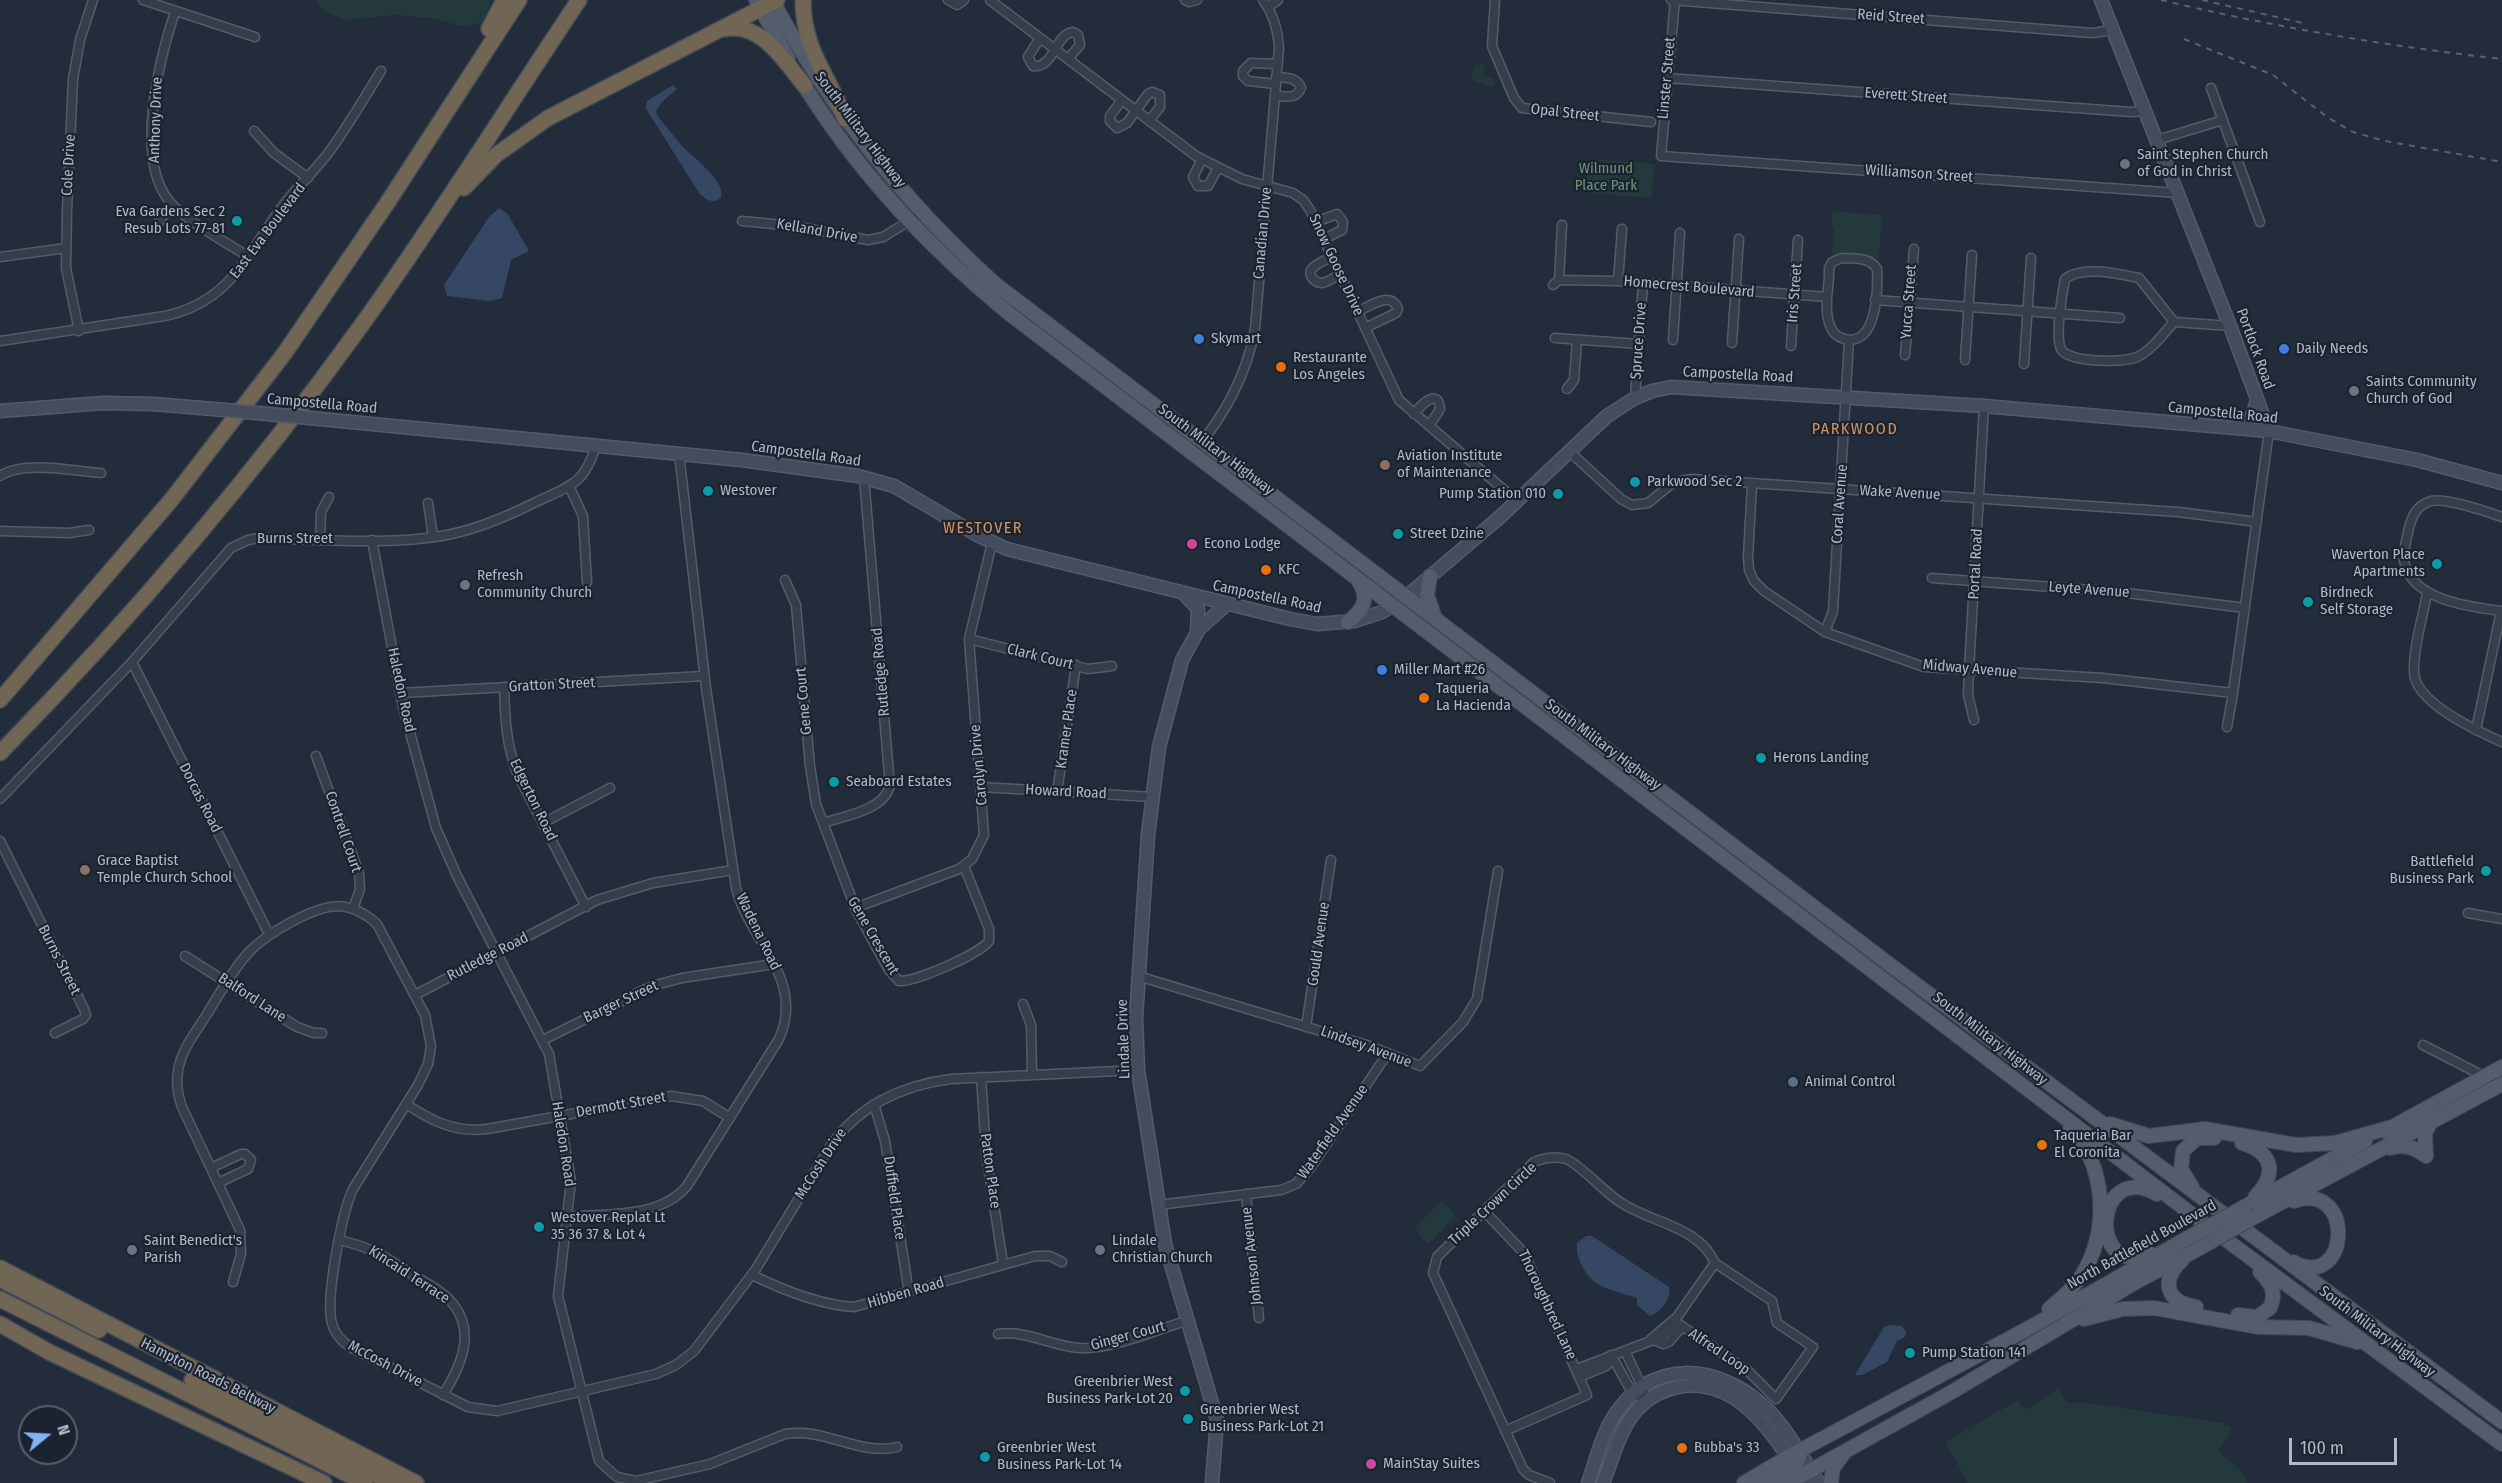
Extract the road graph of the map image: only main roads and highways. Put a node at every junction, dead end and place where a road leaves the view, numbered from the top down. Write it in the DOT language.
graph roads {
  1 [pos="504,0"];
  2 [pos="519,0"];
  3 [pos="579,0"];
  4 [pos="803,0"];
  5 [pos="2102,0"];
  6 [pos="768,2"];
  7 [pos="717,31"];
  8 [pos="805,86"];
  9 [pos="845,119"];
  10 [pos="388,202"];
  11 [pos="435,219"];
  12 [pos="2257,398"];
  13 [pos="0,411"];
  14 [pos="2235,428"];
  15 [pos="2269,431"];
  16 [pos="1198,448"];
  17 [pos="2502,483"];
  18 [pos="1430,576"];
  19 [pos="1357,578"];
  20 [pos="1185,594"];
  21 [pos="1406,597"];
  22 [pos="1226,605"];
  23 [pos="1394,606"];
  24 [pos="1436,620"];
  25 [pos="1348,622"];
  26 [pos="1197,633"];
  27 [pos="43,650"];
  28 [pos="0,692"];
  29 [pos="0,700"];
  30 [pos="0,755"];
  31 [pos="2502,1067"];
  32 [pos="2501,1084"];
  33 [pos="2033,1094"];
  34 [pos="2096,1119"];
  35 [pos="2432,1120"];
  36 [pos="2392,1127"];
  37 [pos="2373,1153"];
  38 [pos="2246,1206"];
  39 [pos="2215,1210"];
  40 [pos="2258,1215"];
  41 [pos="2199,1219"];
  42 [pos="2247,1234"];
  43 [pos="2231,1243"];
  44 [pos="2168,1249"];
  45 [pos="2198,1249"];
  46 [pos="0,1257"];
  47 [pos="0,1268"];
  48 [pos="0,1279"];
  49 [pos="0,1299"];
  50 [pos="0,1308"];
  51 [pos="0,1324"];
  52 [pos="2027,1329"];
  53 [pos="2055,1331"];
  54 [pos="1985,1351"];
  55 [pos="2377,1352"];
  56 [pos="178,1361"];
  57 [pos="2502,1422"];
  58 [pos="2502,1444"];
  59 [pos="1846,1450"];
  60 [pos="1798,1469"];
  61 [pos="324,1483"];
  62 [pos="355,1483"];
  63 [pos="365,1483"];
  64 [pos="392,1483"];
  65 [pos="416,1483"];
  66 [pos="1212,1483"];
  67 [pos="1588,1483"];
  68 [pos="1603,1483"];
  69 [pos="1744,1483"];
  70 [pos="1766,1483"];
  71 [pos="1819,1483"];
  72 [pos="1831,1483"];
  1 -- 10 [label="highway"];
  2 -- 10 [label="highway"];
  3 -- 11 [label="highway"];
  4 -- 9 [label="highway"];
  5 -- 12 [label="main road, Portlock Road"];
  6 -- 7 [label="highway"];
  6 -- 8 [label="main road, South Military Highway"];
  6 -- 9 [label="main road, South Military Highway"];
  7 -- 8 [label="highway"];
  7 -- 11 [label="highway"];
  8 -- 16 [label="main road, South Military Highway"];
  9 -- 16 [label="main road, South Military Highway"];
  10 -- 27 [label="highway"];
  11 -- 30 [label="highway"];
  12 -- 14 [label="main road"];
  12 -- 15 [label="main road, Portlock Road"];
  13 -- 20 [label="main road, Campostella Road, bridge"];
  14 -- 15 [label="main road, Campostella Road"];
  14 -- 18 [label="main road, Campostella Road"];
  15 -- 17 [label="main road, Campostella Road"];
  16 -- 19 [label="main road, South Military Highway"];
  16 -- 21 [label="main road, South Military Highway"];
  18 -- 21 [label="main road, Campostella Road"];
  18 -- 24 [label="main road"];
  19 -- 23 [label="main road, South Military Highway"];
  19 -- 25 [label="main road"];
  20 -- 22 [label="main road, Campostella Road"];
  20 -- 26 [label="main road"];
  21 -- 23 [label="main road, Campostella Road"];
  21 -- 24 [label="main road, South Military Highway"];
  22 -- 25 [label="main road, Campostella Road"];
  22 -- 26 [label="main road, Lindale Drive"];
  23 -- 25 [label="main road, Campostella Road"];
  23 -- 33 [label="main road, South Military Highway"];
  24 -- 34 [label="main road, South Military Highway"];
  26 -- 66 [label="main road, Lindale Drive"];
  27 -- 28 [label="highway"];
  27 -- 29 [label="highway"];
  31 -- 36 [label="main road, North Battlefield Boulevard"];
  32 -- 35 [label="main road, North Battlefield Boulevard"];
  33 -- 41 [label="main road, South Military Highway"];
  33 -- 52 [label="main road"];
  34 -- 36 [label="main road"];
  34 -- 39 [label="main road, South Military Highway"];
  35 -- 37 [label="main road, North Battlefield Boulevard"];
  35 -- 37 [label="main road"];
  36 -- 38 [label="main road, North Battlefield Boulevard"];
  37 -- 40 [label="main road, North Battlefield Boulevard"];
  38 -- 39 [label="main road"];
  38 -- 44 [label="main road, North Battlefield Boulevard, bridge"];
  39 -- 42 [label="main road, South Military Highway"];
  40 -- 42 [label="main road"];
  40 -- 45 [label="main road, North Battlefield Boulevard, bridge"];
  41 -- 43 [label="main road, South Military Highway"];
  41 -- 44 [label="main road"];
  42 -- 57 [label="main road, South Military Highway"];
  43 -- 45 [label="main road"];
  43 -- 55 [label="main road, South Military Highway"];
  44 -- 52 [label="main road, North Battlefield Boulevard"];
  45 -- 53 [label="main road, North Battlefield Boulevard"];
  46 -- 56 [label="highway"];
  47 -- 56 [label="highway, Hampton Roads Beltway"];
  48 -- 64 [label="highway"];
  49 -- 63 [label="highway"];
  50 -- 62 [label="highway, Hampton Roads Beltway"];
  51 -- 61 [label="highway"];
  52 -- 54 [label="main road, North Battlefield Boulevard"];
  53 -- 54 [label="main road"];
  53 -- 55 [label="main road"];
  53 -- 59 [label="main road, North Battlefield Boulevard"];
  54 -- 60 [label="main road, North Battlefield Boulevard"];
  55 -- 58 [label="main road, South Military Highway"];
  56 -- 65 [label="highway, Hampton Roads Beltway"];
  59 -- 60 [label="main road, North Battlefield Boulevard"];
  59 -- 72 [label="main road"];
  60 -- 67 [label="main road"];
  60 -- 68 [label="main road"];
  60 -- 69 [label="main road, North Battlefield Boulevard"];
  60 -- 70 [label="main road"];
  60 -- 71 [label="main road"];
}
